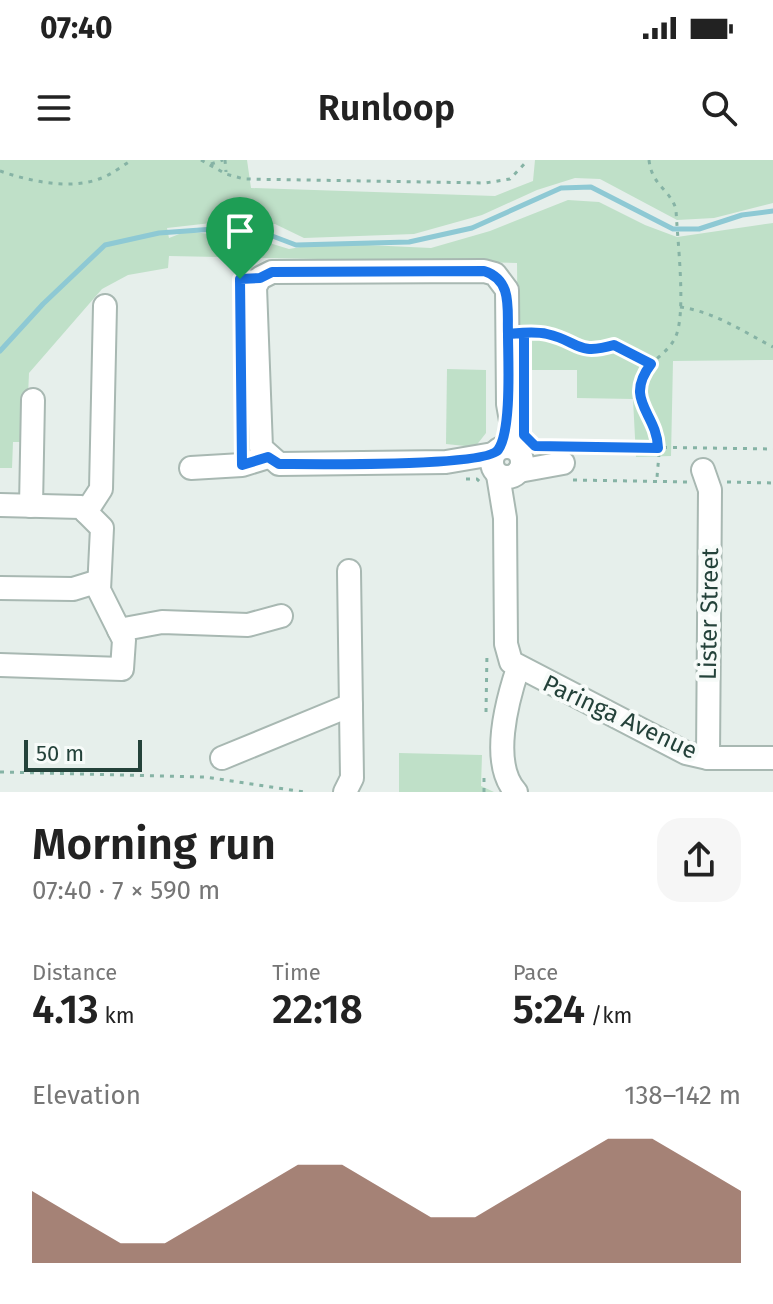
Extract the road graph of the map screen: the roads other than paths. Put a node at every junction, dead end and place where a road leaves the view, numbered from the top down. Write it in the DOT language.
graph roads {
  1 [pos="105,306"];
  2 [pos="33,400"];
  3 [pos="268,457"];
  4 [pos="504,464"];
  5 [pos="191,468"];
  6 [pos="706,476"];
  7 [pos="0,505"];
  8 [pos="31,506"];
  9 [pos="86,512"];
  10 [pos="349,571"];
  11 [pos="99,581"];
  12 [pos="0,588"];
  13 [pos="281,616"];
  14 [pos="119,630"];
  15 [pos="0,665"];
  16 [pos="518,668"];
  17 [pos="351,705"];
  18 [pos="222,758"];
  19 [pos="708,758"];
  20 [pos="773,758"];
  21 [pos="345,792"];
  22 [pos="516,792"];
  1 -- 9 [label="street"];
  2 -- 8 [label="street"];
  3 -- 4 [label="street"];
  3 -- 4 [label="street"];
  3 -- 5 [label="street"];
  4 -- 16 [label="street"];
  6 -- 19 [label="street, Lister Street"];
  7 -- 8 [label="street"];
  8 -- 9 [label="street"];
  9 -- 11 [label="street"];
  10 -- 17 [label="street"];
  11 -- 12 [label="street"];
  11 -- 14 [label="street"];
  13 -- 14 [label="street"];
  14 -- 15 [label="street"];
  16 -- 19 [label="street, Paringa Avenue"];
  16 -- 22 [label="street"];
  17 -- 18 [label="street"];
  17 -- 21 [label="street"];
  19 -- 20 [label="street, Paringa Avenue"];
}
